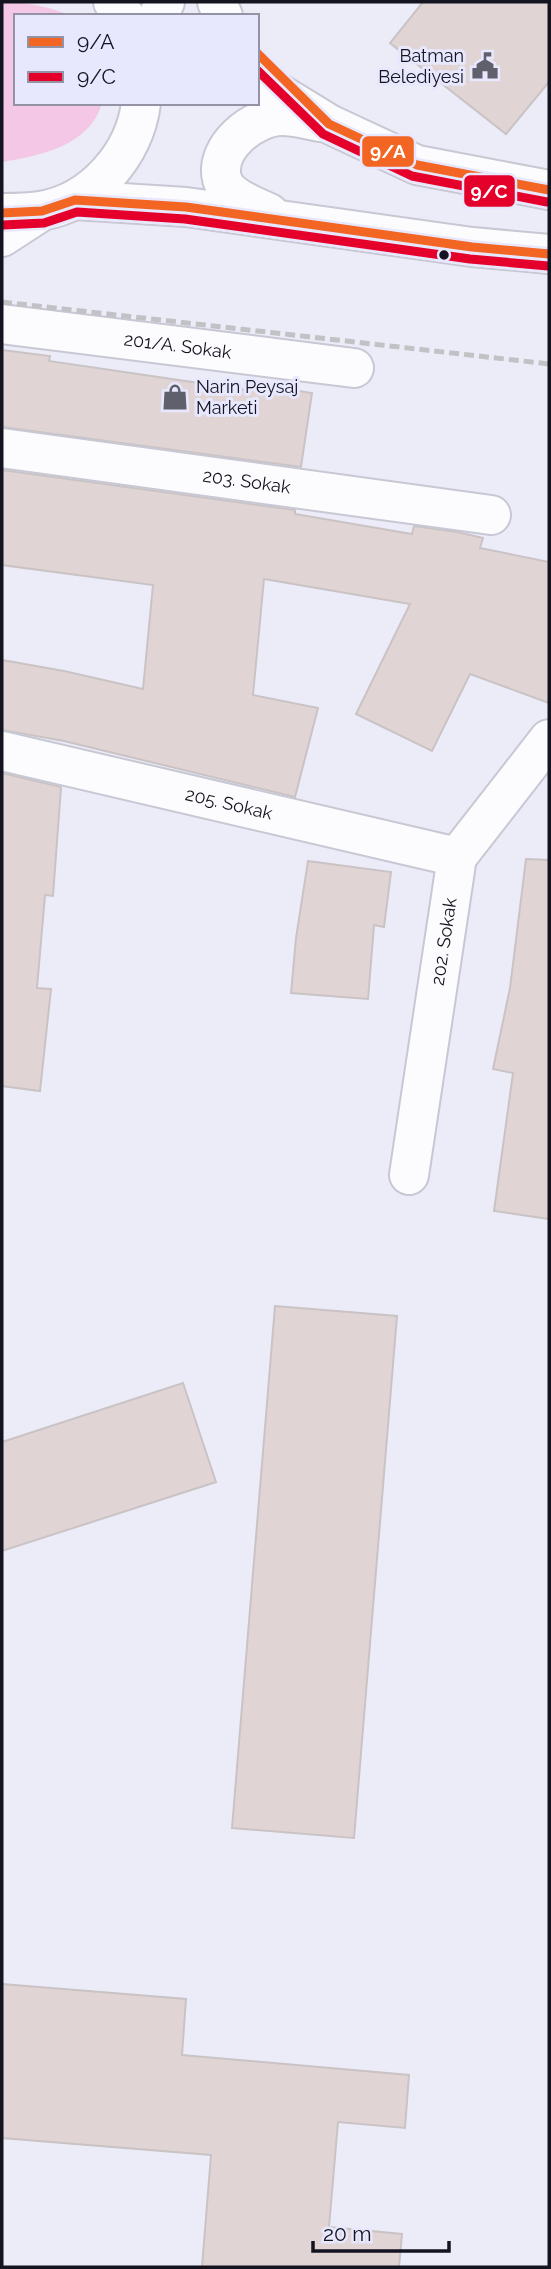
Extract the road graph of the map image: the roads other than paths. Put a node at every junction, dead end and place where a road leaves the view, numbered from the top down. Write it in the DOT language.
graph roads {
  1 [pos="259,55"];
  2 [pos="259,81"];
  3 [pos="141,105"];
  4 [pos="329,124"];
  5 [pos="549,190"];
  6 [pos="58,205"];
  7 [pos="2,213"];
  8 [pos="283,220"];
  9 [pos="2,237"];
  10 [pos="549,254"];
  11 [pos="2,324"];
  12 [pos="354,368"];
  13 [pos="2,448"];
  14 [pos="491,515"];
  15 [pos="549,739"];
  16 [pos="2,751"];
  17 [pos="457,857"];
  18 [pos="409,1175"];
  1 -- 4 [label="street"];
  2 -- 4 [label="street"];
  3 -- 6 [label="street"];
  4 -- 5 [label="street"];
  4 -- 8 [label="street"];
  6 -- 7 [label="street"];
  6 -- 8 [label="street"];
  6 -- 9 [label="street"];
  8 -- 10 [label="street"];
  11 -- 12 [label="street, 201/A. Sokak"];
  13 -- 14 [label="street, 203. Sokak"];
  15 -- 17 [label="street, 202. Sokak"];
  16 -- 17 [label="street, 205. Sokak"];
  17 -- 18 [label="street, 202. Sokak"];
}
